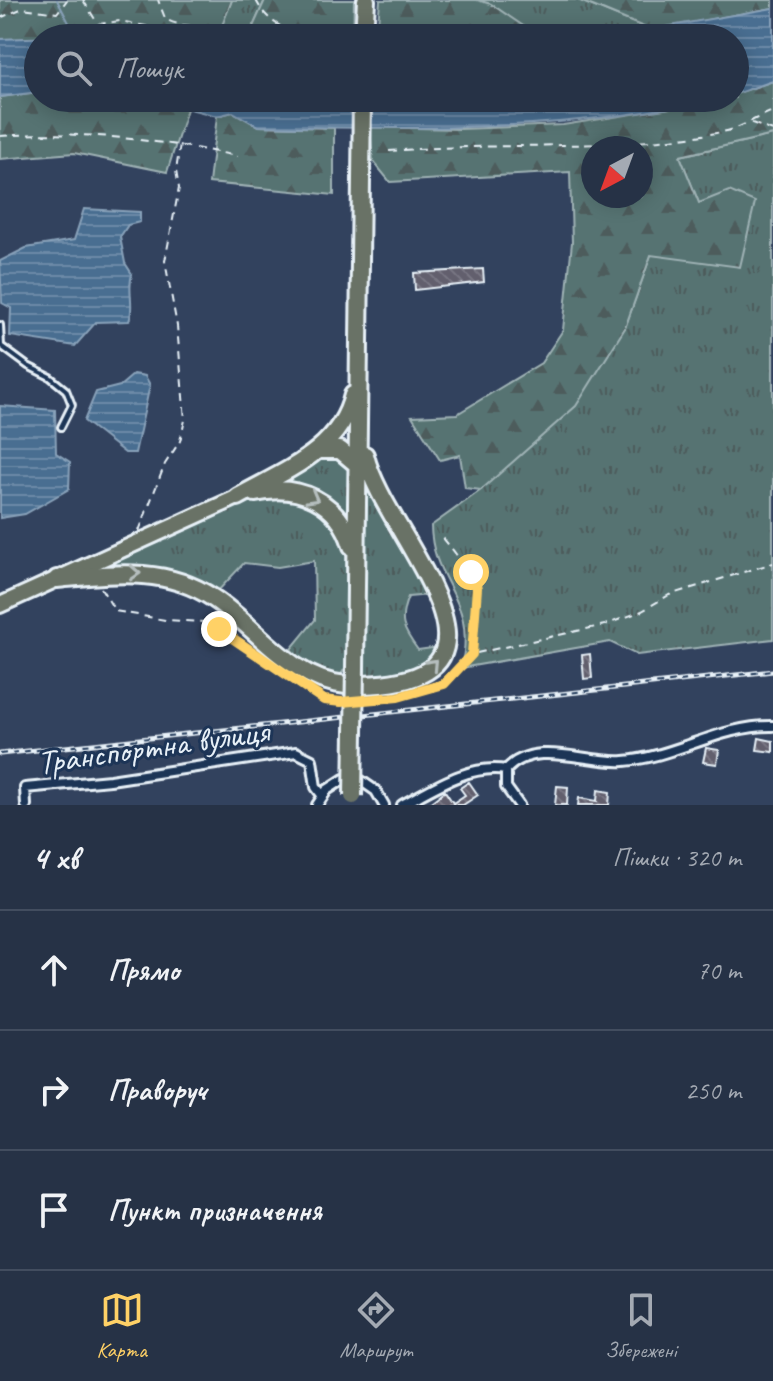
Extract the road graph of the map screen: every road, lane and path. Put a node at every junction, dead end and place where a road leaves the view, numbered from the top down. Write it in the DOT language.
graph roads {
  1 [pos="67,0"];
  2 [pos="83,0"];
  3 [pos="158,0"];
  4 [pos="256,0"];
  5 [pos="366,0"];
  6 [pos="0,18"];
  7 [pos="98,24"];
  8 [pos="98,24"];
  9 [pos="135,24"];
  10 [pos="177,24"];
  11 [pos="278,24"];
  12 [pos="365,24"];
  13 [pos="773,111"];
  14 [pos="362,112"];
  15 [pos="751,121"];
  16 [pos="773,131"];
  17 [pos="0,136"];
  18 [pos="180,144"];
  19 [pos="389,151"];
  20 [pos="237,156"];
  21 [pos="0,325"];
  22 [pos="360,366"];
  23 [pos="61,427"];
  24 [pos="360,430"];
  25 [pos="321,450"];
  26 [pos="359,466"];
  27 [pos="238,497"];
  28 [pos="443,538"];
  29 [pos="134,544"];
  30 [pos="356,559"];
  31 [pos="773,563"];
  32 [pos="97,575"];
  33 [pos="57,579"];
  34 [pos="0,605"];
  35 [pos="472,654"];
  36 [pos="773,726"];
  37 [pos="506,770"];
  38 [pos="344,779"];
  39 [pos="360,780"];
  40 [pos="322,795"];
  41 [pos="353,801"];
  42 [pos="26,805"];
  43 [pos="317,805"];
  44 [pos="384,805"];
  45 [pos="402,805"];
  46 [pos="519,805"];
  1 -- 6 [label="path"];
  2 -- 7 [label="path"];
  3 -- 10 [label="path"];
  4 -- 11 [label="path"];
  5 -- 12 [label="highway"];
  8 -- 9 [label="path"];
  13 -- 15 [label="path"];
  14 -- 22 [label="highway"];
  15 -- 16 [label="path"];
  15 -- 19 [label="path"];
  17 -- 18 [label="path"];
  18 -- 20 [label="path"];
  18 -- 29 [label="path"];
  21 -- 23 [label="lane"];
  22 -- 24 [label="highway"];
  22 -- 25 [label="highway"];
  24 -- 26 [label="highway"];
  32 -- 24 [label="highway, one-way"];
  25 -- 26 [label="highway"];
  25 -- 27 [label="highway"];
  26 -- 30 [label="highway"];
  27 -- 29 [label="main road"];
  27 -- 30 [label="highway, one-way"];
  28 -- 35 [label="path"];
  29 -- 33 [label="main road"];
  30 -- 41 [label="highway, bridge"];
  31 -- 35 [label="path"];
  32 -- 33 [label="highway"];
  32 -- 35 [label="path"];
  33 -- 34 [label="main road"];
  36 -- 37 [label="street"];
  37 -- 45 [label="street"];
  37 -- 46 [label="street"];
  38 -- 40 [label="street"];
  39 -- 44 [label="street"];
  40 -- 42 [label="street, Транспортна вулиця"];
  40 -- 43 [label="street"];
}
